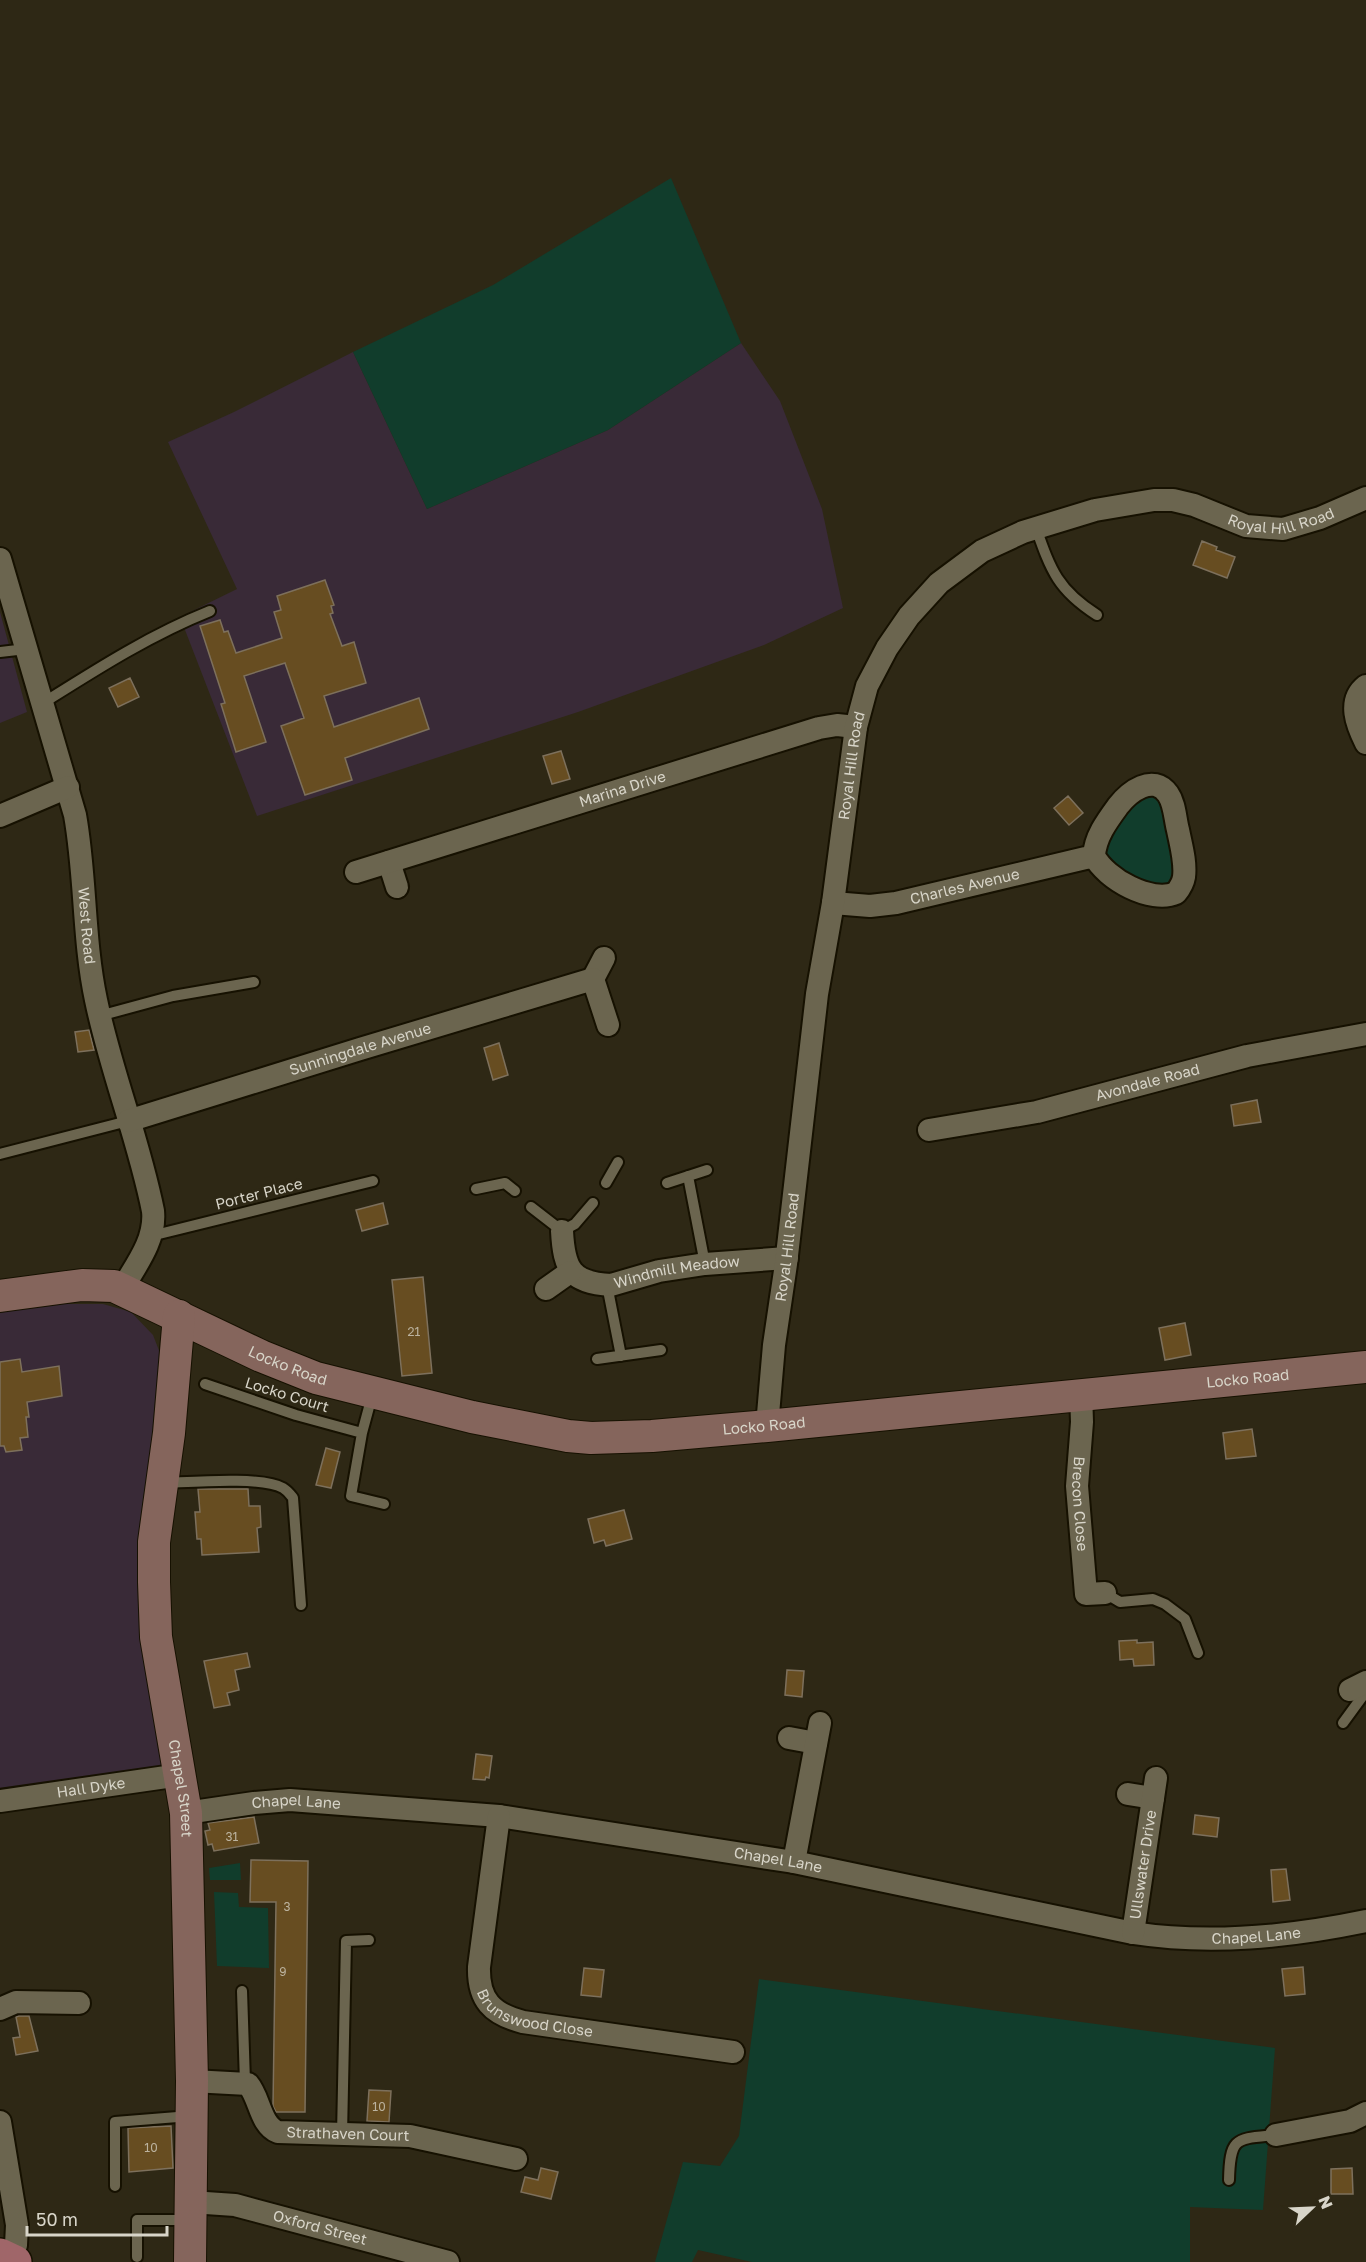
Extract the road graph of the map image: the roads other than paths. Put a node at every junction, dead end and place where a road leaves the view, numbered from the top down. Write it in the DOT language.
graph roads {
  1 [pos="1366,498"];
  2 [pos="1036,528"];
  3 [pos="0,558"];
  4 [pos="210,610"];
  5 [pos="1097,615"];
  6 [pos="26,649"];
  7 [pos="0,652"];
  8 [pos="1366,686"];
  9 [pos="43,704"];
  10 [pos="856,727"];
  11 [pos="1366,743"];
  12 [pos="68,787"];
  13 [pos="0,816"];
  14 [pos="1095,856"];
  15 [pos="389,862"];
  16 [pos="356,872"];
  17 [pos="397,887"];
  18 [pos="833,903"];
  19 [pos="604,958"];
  20 [pos="593,979"];
  21 [pos="254,982"];
  22 [pos="99,1016"];
  23 [pos="608,1025"];
  24 [pos="1366,1034"];
  25 [pos="128,1121"];
  26 [pos="929,1130"];
  27 [pos="0,1154"];
  28 [pos="618,1162"];
  29 [pos="707,1170"];
  30 [pos="687,1176"];
  31 [pos="373,1181"];
  32 [pos="606,1183"];
  33 [pos="667,1183"];
  34 [pos="476,1189"];
  35 [pos="515,1191"];
  36 [pos="593,1203"];
  37 [pos="531,1207"];
  38 [pos="562,1231"];
  39 [pos="151,1236"];
  40 [pos="787,1258"];
  41 [pos="705,1263"];
  42 [pos="570,1272"];
  43 [pos="607,1285"];
  44 [pos="122,1289"];
  45 [pos="546,1289"];
  46 [pos="0,1296"];
  47 [pos="179,1316"];
  48 [pos="661,1350"];
  49 [pos="621,1356"];
  50 [pos="597,1359"];
  51 [pos="1366,1367"];
  52 [pos="204,1384"];
  53 [pos="373,1393"];
  54 [pos="1081,1393"];
  55 [pos="767,1426"];
  56 [pos="362,1433"];
  57 [pos="162,1483"];
  58 [pos="384,1504"];
  59 [pos="1105,1593"];
  60 [pos="301,1605"];
  61 [pos="1198,1653"];
  62 [pos="1360,1685"];
  63 [pos="1343,1723"];
  64 [pos="789,1738"];
  65 [pos="180,1775"];
  66 [pos="1128,1794"];
  67 [pos="0,1801"];
  68 [pos="186,1813"];
  69 [pos="499,1816"];
  70 [pos="794,1862"];
  71 [pos="1366,1920"];
  72 [pos="1132,1933"];
  73 [pos="369,1940"];
  74 [pos="242,1991"];
  75 [pos="79,2003"];
  76 [pos="0,2009"];
  77 [pos="733,2052"];
  78 [pos="192,2081"];
  79 [pos="245,2082"];
  80 [pos="1366,2113"];
  81 [pos="190,2116"];
  82 [pos="0,2122"];
  83 [pos="1276,2135"];
  84 [pos="342,2136"];
  85 [pos="504,2150"];
  86 [pos="1229,2180"];
  87 [pos="116,2186"];
  88 [pos="191,2211"];
  89 [pos="137,2257"];
  90 [pos="9,2259"];
  91 [pos="190,2262"];
  92 [pos="448,2262"];
  1 -- 2 [label="street, Royal Hill Road"];
  2 -- 5 [label="lane"];
  2 -- 10 [label="street, Royal Hill Road"];
  3 -- 6 [label="street, West Road"];
  4 -- 9 [label="lane"];
  6 -- 7 [label="lane"];
  6 -- 9 [label="street, West Road"];
  8 -- 11 [label="street"];
  9 -- 12 [label="street, West Road"];
  10 -- 15 [label="street, Marina Drive"];
  10 -- 18 [label="street, Royal Hill Road"];
  12 -- 13 [label="street"];
  12 -- 22 [label="street, West Road"];
  14 -- 14 [label="street"];
  14 -- 18 [label="street, Charles Avenue"];
  15 -- 16 [label="street, Marina Drive"];
  15 -- 17 [label="street"];
  18 -- 40 [label="street, Royal Hill Road"];
  19 -- 20 [label="street"];
  20 -- 23 [label="street"];
  20 -- 25 [label="street, Sunningdale Avenue"];
  21 -- 22 [label="lane"];
  22 -- 25 [label="street, West Road"];
  24 -- 26 [label="street, Avondale Road"];
  25 -- 27 [label="lane"];
  25 -- 39 [label="street, West Road"];
  28 -- 32 [label="lane"];
  29 -- 30 [label="lane"];
  30 -- 33 [label="lane"];
  30 -- 41 [label="lane"];
  31 -- 39 [label="lane, Porter Place"];
  34 -- 35 [label="lane"];
  36 -- 38 [label="lane"];
  37 -- 38 [label="lane"];
  38 -- 42 [label="street"];
  39 -- 44 [label="street, West Road"];
  40 -- 41 [label="street, Windmill Meadow"];
  40 -- 55 [label="street, Royal Hill Road"];
  41 -- 43 [label="street, Windmill Meadow"];
  42 -- 43 [label="street, Windmill Meadow"];
  42 -- 45 [label="street"];
  43 -- 49 [label="lane"];
  44 -- 46 [label="street, Locko Road"];
  44 -- 47 [label="street, Locko Road"];
  47 -- 53 [label="street, Locko Road"];
  47 -- 57 [label="street, Chapel Street"];
  48 -- 49 [label="lane"];
  49 -- 50 [label="lane"];
  51 -- 54 [label="street, Locko Road"];
  52 -- 56 [label="lane, Locko Court"];
  53 -- 55 [label="street, Locko Road"];
  53 -- 56 [label="lane"];
  54 -- 55 [label="street, Locko Road"];
  54 -- 59 [label="street, Brecon Close"];
  56 -- 58 [label="lane"];
  57 -- 60 [label="lane"];
  57 -- 65 [label="street, Chapel Street"];
  59 -- 61 [label="lane"];
  62 -- 63 [label="lane"];
  64 -- 70 [label="street"];
  65 -- 67 [label="street, Hall Dyke"];
  65 -- 68 [label="street, Chapel Street"];
  66 -- 72 [label="street, Ullswater Drive"];
  68 -- 69 [label="street, Chapel Lane"];
  68 -- 78 [label="street, Chapel Street"];
  69 -- 70 [label="street, Chapel Lane"];
  69 -- 77 [label="street, Brunswood Close"];
  70 -- 72 [label="street, Chapel Lane"];
  71 -- 72 [label="street, Chapel Lane"];
  73 -- 84 [label="lane"];
  74 -- 79 [label="lane"];
  75 -- 76 [label="street"];
  78 -- 79 [label="street"];
  78 -- 81 [label="street, Chapel Street"];
  79 -- 84 [label="street, Strathaven Court"];
  80 -- 83 [label="street"];
  81 -- 87 [label="lane"];
  81 -- 88 [label="street, Chapel Street"];
  82 -- 90 [label="street"];
  83 -- 86 [label="lane"];
  84 -- 85 [label="street, Strathaven Court"];
  88 -- 89 [label="lane"];
  88 -- 91 [label="street, Chapel Street"];
  88 -- 92 [label="street, Oxford Street"];
}
